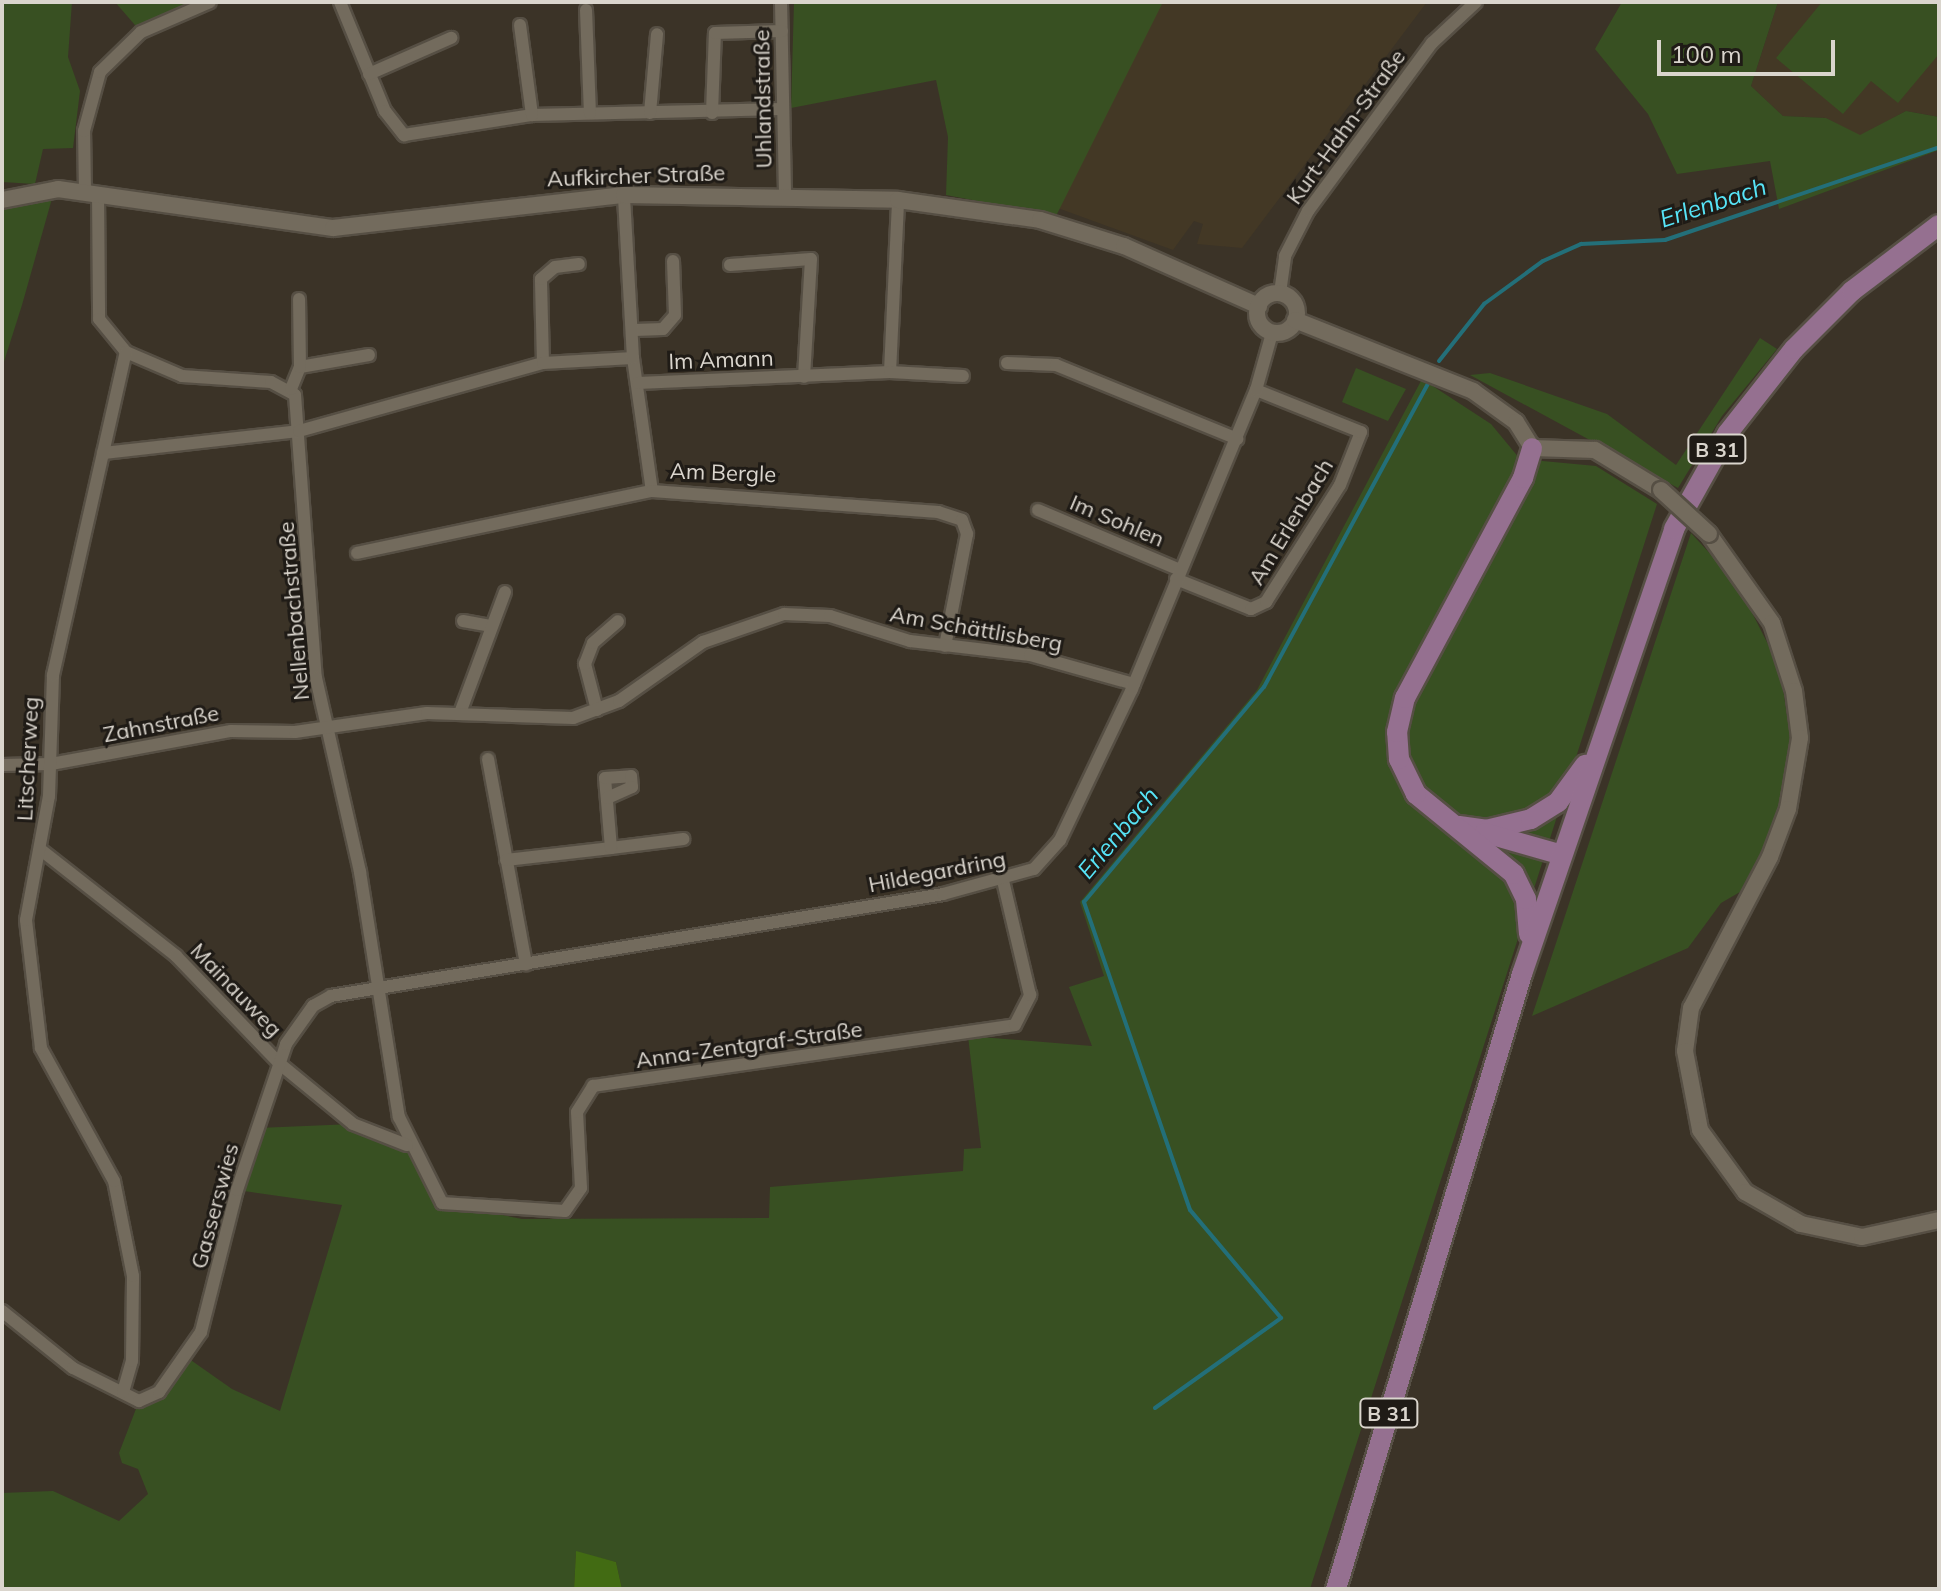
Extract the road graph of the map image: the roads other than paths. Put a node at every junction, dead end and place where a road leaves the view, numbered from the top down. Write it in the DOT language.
graph roads {
  1 [pos="210,2"];
  2 [pos="340,2"];
  3 [pos="781,2"];
  4 [pos="1476,2"];
  5 [pos="586,10"];
  6 [pos="520,25"];
  7 [pos="782,31"];
  8 [pos="657,34"];
  9 [pos="451,38"];
  10 [pos="369,74"];
  11 [pos="782,109"];
  12 [pos="590,113"];
  13 [pos="650,113"];
  14 [pos="712,113"];
  15 [pos="532,115"];
  16 [pos="92,192"];
  17 [pos="624,195"];
  18 [pos="785,195"];
  19 [pos="2,200"];
  20 [pos="898,200"];
  21 [pos="1939,225"];
  22 [pos="673,261"];
  23 [pos="579,264"];
  24 [pos="730,265"];
  25 [pos="1280,293"];
  26 [pos="299,299"];
  27 [pos="1259,306"];
  28 [pos="1295,320"];
  29 [pos="635,330"];
  30 [pos="1272,333"];
  31 [pos="126,352"];
  32 [pos="369,355"];
  33 [pos="633,358"];
  34 [pos="543,363"];
  35 [pos="1007,363"];
  36 [pos="300,367"];
  37 [pos="890,372"];
  38 [pos="963,376"];
  39 [pos="804,377"];
  40 [pos="638,383"];
  41 [pos="291,389"];
  42 [pos="1256,390"];
  43 [pos="299,431"];
  44 [pos="1237,439"];
  45 [pos="1532,448"];
  46 [pos="103,453"];
  47 [pos="652,491"];
  48 [pos="1038,510"];
  49 [pos="357,553"];
  50 [pos="1178,574"];
  51 [pos="505,592"];
  52 [pos="463,621"];
  53 [pos="618,621"];
  54 [pos="492,626"];
  55 [pos="945,646"];
  56 [pos="1134,684"];
  57 [pos="597,710"];
  58 [pos="460,713"];
  59 [pos="327,726"];
  60 [pos="1600,742"];
  61 [pos="488,759"];
  62 [pos="51,764"];
  63 [pos="2,765"];
  64 [pos="607,798"];
  65 [pos="1471,834"];
  66 [pos="683,839"];
  67 [pos="611,848"];
  68 [pos="41,850"];
  69 [pos="506,860"];
  70 [pos="1560,860"];
  71 [pos="1003,881"];
  72 [pos="526,965"];
  73 [pos="1522,974"];
  74 [pos="377,988"];
  75 [pos="313,1006"];
  76 [pos="280,1064"];
  77 [pos="407,1145"];
  78 [pos="442,1203"];
  79 [pos="1939,1220"];
  80 [pos="2,1311"];
  81 [pos="123,1392"];
  82 [pos="1336,1589"];
  1 -- 16 [label="street"];
  2 -- 10 [label="street"];
  3 -- 7 [label="street, Uhlandstraße"];
  4 -- 25 [label="street, Kurt-Hahn-Straße"];
  5 -- 12 [label="street"];
  6 -- 15 [label="street"];
  7 -- 11 [label="street, Uhlandstraße"];
  7 -- 14 [label="street"];
  8 -- 13 [label="street"];
  9 -- 10 [label="street"];
  10 -- 15 [label="street"];
  11 -- 14 [label="street"];
  11 -- 18 [label="street, Uhlandstraße"];
  12 -- 13 [label="street"];
  12 -- 15 [label="street"];
  13 -- 14 [label="street"];
  16 -- 17 [label="street, Aufkircher Straße"];
  16 -- 19 [label="street, Aufkircher Straße"];
  16 -- 31 [label="street"];
  17 -- 18 [label="street, Aufkircher Straße"];
  17 -- 29 [label="street"];
  18 -- 20 [label="street, Aufkircher Straße"];
  20 -- 27 [label="street, Aufkircher Straße"];
  20 -- 37 [label="street"];
  21 -- 60 [label="main road, B 31"];
  22 -- 29 [label="street"];
  23 -- 34 [label="street"];
  24 -- 39 [label="street, Im Amann"];
  25 -- 27 [label="street"];
  25 -- 28 [label="street"];
  26 -- 36 [label="street"];
  27 -- 30 [label="street"];
  28 -- 30 [label="street"];
  28 -- 45 [label="street"];
  29 -- 33 [label="street"];
  30 -- 42 [label="street, Hildegardring"];
  31 -- 41 [label="street"];
  31 -- 46 [label="street, Litscherweg"];
  32 -- 36 [label="street"];
  33 -- 34 [label="street"];
  33 -- 40 [label="street"];
  34 -- 43 [label="street"];
  35 -- 44 [label="street"];
  36 -- 41 [label="street"];
  37 -- 38 [label="street, Im Amann"];
  37 -- 39 [label="street, Im Amann"];
  39 -- 40 [label="street, Im Amann"];
  40 -- 47 [label="street"];
  41 -- 43 [label="street, Nellenbachstraße"];
  42 -- 44 [label="street, Hildegardring"];
  42 -- 50 [label="street, Am Erlenbach"];
  43 -- 46 [label="street"];
  43 -- 59 [label="street, Nellenbachstraße"];
  44 -- 50 [label="street, Hildegardring"];
  45 -- 65 [label="main road"];
  45 -- 79 [label="street, bridge"];
  46 -- 62 [label="street, Litscherweg"];
  47 -- 49 [label="street, Am Bergle"];
  47 -- 55 [label="street, Am Bergle"];
  48 -- 50 [label="street, Im Sohlen"];
  50 -- 56 [label="street, Hildegardring"];
  51 -- 54 [label="street"];
  52 -- 54 [label="street"];
  53 -- 57 [label="street"];
  54 -- 58 [label="street"];
  55 -- 56 [label="street, Am Schättlisberg"];
  55 -- 57 [label="street, Am Schättlisberg"];
  56 -- 71 [label="street, Hildegardring"];
  57 -- 58 [label="street, Am Schättlisberg"];
  58 -- 59 [label="street, Am Schättlisberg"];
  59 -- 62 [label="street, Zahnstraße"];
  59 -- 74 [label="street, Nellenbachstraße"];
  60 -- 65 [label="main road"];
  60 -- 70 [label="main road, B 31"];
  61 -- 69 [label="street"];
  62 -- 63 [label="street, Zahnstraße"];
  62 -- 68 [label="street, Litscherweg"];
  64 -- 67 [label="street"];
  65 -- 70 [label="main road"];
  65 -- 73 [label="main road"];
  66 -- 67 [label="street"];
  67 -- 69 [label="street"];
  68 -- 76 [label="street, Mainauweg"];
  68 -- 81 [label="street, Litscherweg"];
  69 -- 72 [label="street"];
  70 -- 73 [label="main road, B 31"];
  71 -- 72 [label="street, Hildegardring"];
  71 -- 78 [label="street, Anna-Zentgraf-Straße"];
  72 -- 74 [label="street, Hildegardring"];
  73 -- 82 [label="main road, B 31"];
  74 -- 75 [label="street, Hildegardring"];
  74 -- 77 [label="street, Nellenbachstraße"];
  75 -- 76 [label="street, Gasserswies"];
  76 -- 77 [label="street, Mainauweg"];
  76 -- 81 [label="street, Gasserswies"];
  77 -- 78 [label="street, Nellenbachstraße"];
  80 -- 81 [label="street"];
}
